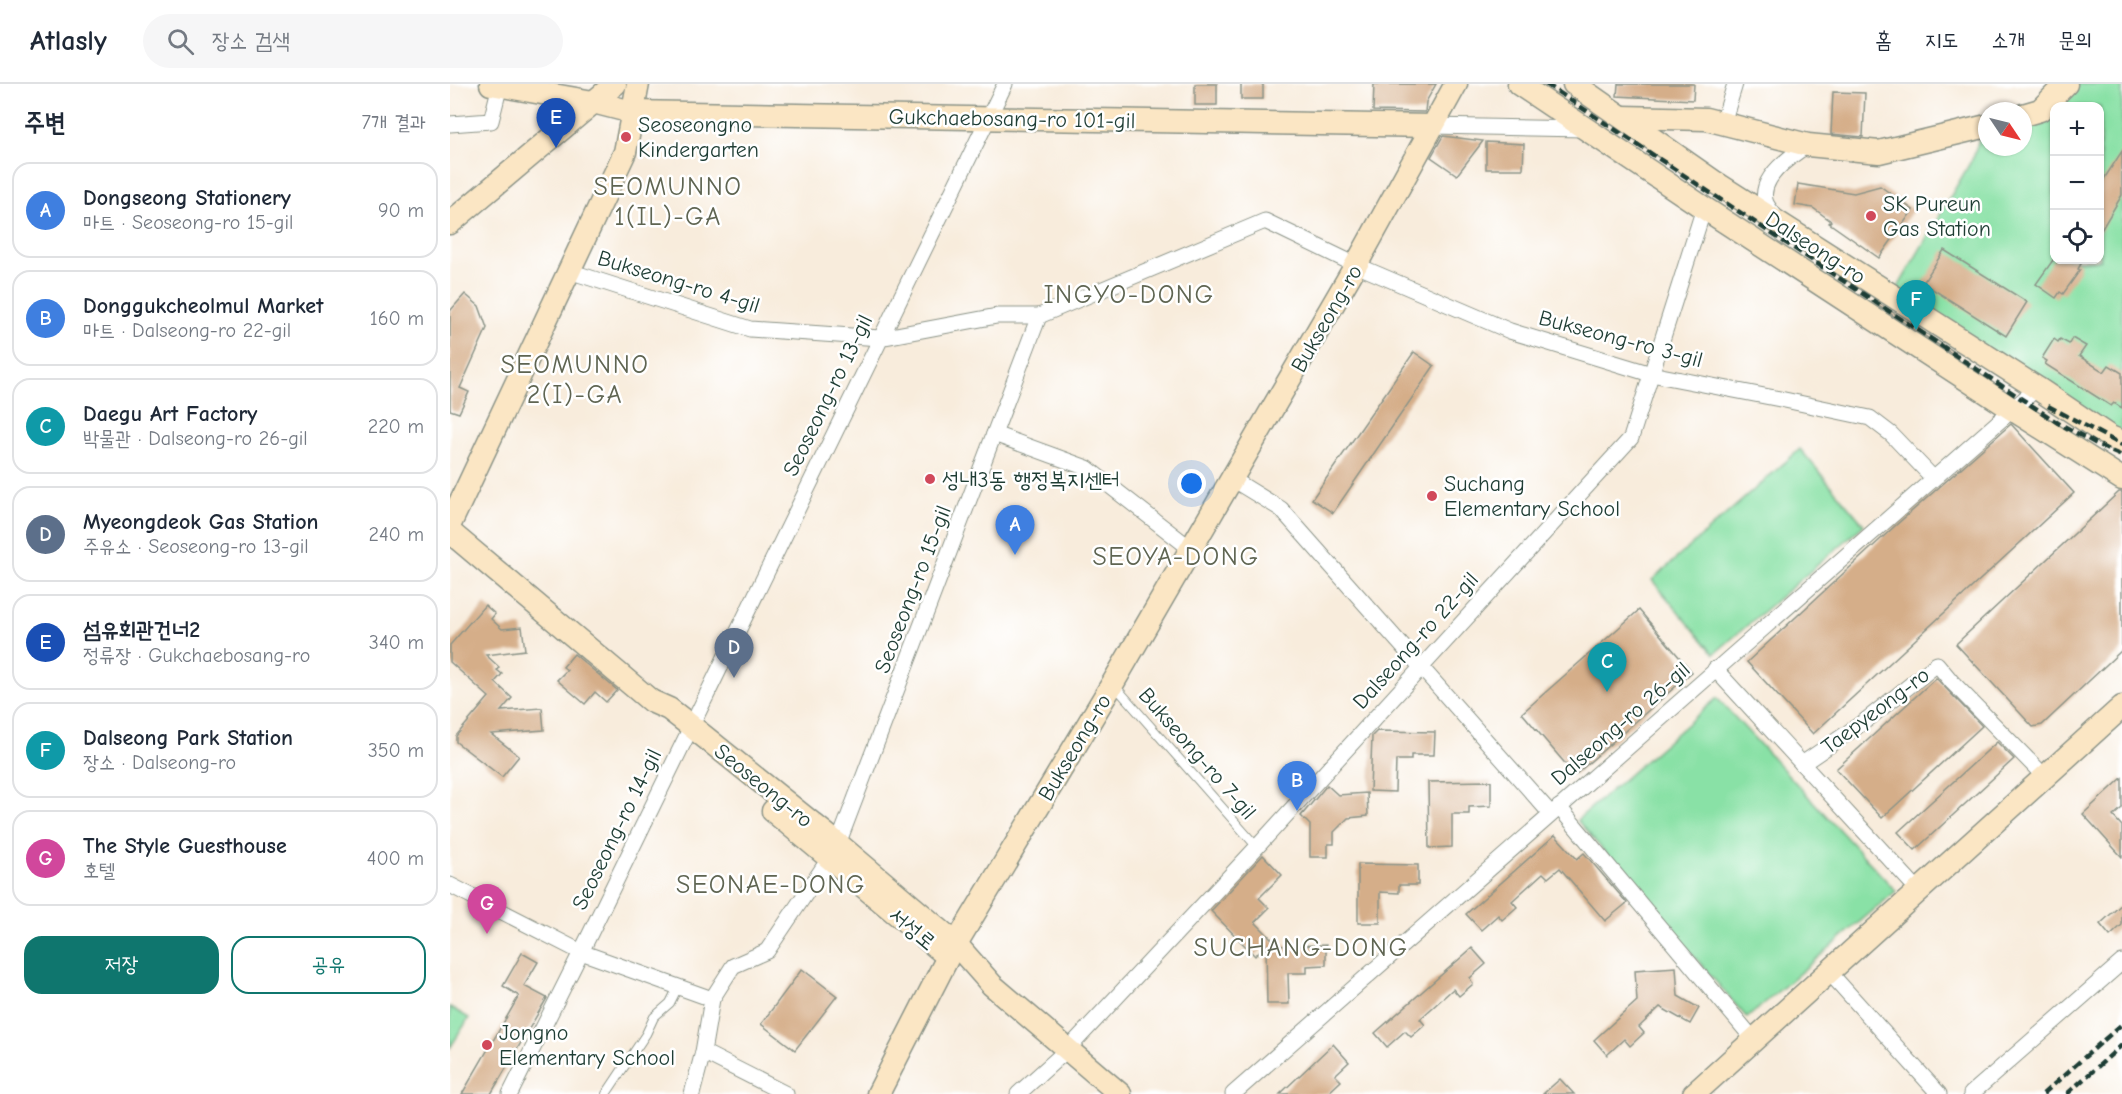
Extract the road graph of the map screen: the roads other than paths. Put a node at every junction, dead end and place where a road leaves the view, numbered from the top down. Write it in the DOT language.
graph roads {
  1 [pos="491,84"];
  2 [pos="615,84"];
  3 [pos="638,84"];
  4 [pos="1005,84"];
  5 [pos="1456,84"];
  6 [pos="1519,84"];
  7 [pos="1574,84"];
  8 [pos="1735,84"];
  9 [pos="2066,84"];
  10 [pos="500,85"];
  11 [pos="593,102"];
  12 [pos="632,112"];
  13 [pos="2032,112"];
  14 [pos="988,117"];
  15 [pos="1623,117"];
  16 [pos="1723,123"];
  17 [pos="450,124"];
  18 [pos="1432,126"];
  19 [pos="1978,128"];
  20 [pos="1584,129"];
  21 [pos="1808,144"];
  22 [pos="1704,208"];
  23 [pos="450,223"];
  24 [pos="1786,228"];
  25 [pos="1356,265"];
  26 [pos="569,271"];
  27 [pos="1039,316"];
  28 [pos="880,338"];
  29 [pos="1651,374"];
  30 [pos="2037,388"];
  31 [pos="2012,410"];
  32 [pos="994,434"];
  33 [pos="2122,442"];
  34 [pos="1933,478"];
  35 [pos="1232,479"];
  36 [pos="2122,479"];
  37 [pos="450,524"];
  38 [pos="450,532"];
  39 [pos="1191,549"];
  40 [pos="1420,668"];
  41 [pos="1715,669"];
  42 [pos="1113,683"];
  43 [pos="2122,707"];
  44 [pos="688,731"];
  45 [pos="1802,764"];
  46 [pos="2045,777"];
  47 [pos="1555,810"];
  48 [pos="1257,847"];
  49 [pos="833,852"];
  50 [pos="450,885"];
  51 [pos="1919,891"];
  52 [pos="951,950"];
  53 [pos="581,952"];
  54 [pos="2122,962"];
  55 [pos="1830,973"];
  56 [pos="678,987"];
  57 [pos="712,999"];
  58 [pos="1755,1040"];
  59 [pos="1068,1049"];
  60 [pos="703,1052"];
  61 [pos="510,1094"];
  62 [pos="606,1094"];
  63 [pos="692,1094"];
  64 [pos="786,1094"];
  65 [pos="878,1094"];
  66 [pos="1018,1094"];
  67 [pos="1120,1094"];
  68 [pos="1233,1094"];
  69 [pos="1694,1094"];
  70 [pos="1939,1094"];
  71 [pos="1971,1094"];
  1 -- 10 [label="street, Gukchaebosang-ro 101-gil"];
  2 -- 11 [label="street"];
  3 -- 12 [label="street"];
  4 -- 14 [label="street, Seoseong-ro 13-gil"];
  5 -- 18 [label="street, Bukseong-ro"];
  6 -- 20 [label="street"];
  7 -- 15 [label="street, Dalseong-ro"];
  8 -- 16 [label="street"];
  9 -- 13 [label="street"];
  10 -- 11 [label="street, Gukchaebosang-ro 101-gil"];
  10 -- 17 [label="street"];
  11 -- 12 [label="street, Gukchaebosang-ro 101-gil"];
  11 -- 23 [label="street"];
  12 -- 14 [label="street, Gukchaebosang-ro 101-gil"];
  12 -- 26 [label="street"];
  14 -- 18 [label="street, Gukchaebosang-ro 101-gil"];
  14 -- 28 [label="street, Seoseong-ro 13-gil"];
  15 -- 16 [label="street"];
  15 -- 24 [label="street, Dalseong-ro"];
  16 -- 21 [label="street"];
  18 -- 20 [label="street"];
  18 -- 25 [label="street, Bukseong-ro"];
  19 -- 21 [label="street"];
  20 -- 22 [label="street"];
  21 -- 24 [label="street"];
  22 -- 29 [label="street, Dalseong-ro 22-gil"];
  22 -- 31 [label="street"];
  24 -- 30 [label="street, Dalseong-ro"];
  25 -- 27 [label="street, Bukseong-ro 4-gil"];
  25 -- 29 [label="street, Bukseong-ro 3-gil"];
  25 -- 35 [label="street, Bukseong-ro"];
  26 -- 28 [label="street, Bukseong-ro 4-gil"];
  26 -- 37 [label="street"];
  27 -- 28 [label="street, Bukseong-ro 4-gil"];
  27 -- 32 [label="street, Seoseong-ro 15-gil"];
  28 -- 44 [label="street, Seoseong-ro 13-gil"];
  29 -- 34 [label="street, Bukseong-ro 3-gil"];
  29 -- 40 [label="street, Dalseong-ro 22-gil"];
  30 -- 31 [label="street, Dalseong-ro 26-gil"];
  30 -- 33 [label="street, Dalseong-ro"];
  31 -- 34 [label="street, Dalseong-ro 26-gil"];
  31 -- 36 [label="street"];
  32 -- 39 [label="street"];
  32 -- 49 [label="street, Seoseong-ro 15-gil"];
  34 -- 41 [label="street, Dalseong-ro 26-gil"];
  35 -- 39 [label="street, Bukseong-ro"];
  35 -- 40 [label="street"];
  38 -- 44 [label="street, Seoseong-ro"];
  39 -- 42 [label="street, Bukseong-ro"];
  40 -- 47 [label="street"];
  40 -- 48 [label="street, Dalseong-ro 22-gil"];
  41 -- 45 [label="street, Taepyeong-ro"];
  41 -- 47 [label="street, Dalseong-ro 26-gil"];
  42 -- 48 [label="lane, Bukseong-ro 7-gil"];
  42 -- 52 [label="street, Bukseong-ro"];
  43 -- 46 [label="street"];
  44 -- 49 [label="street, Seoseong-ro"];
  44 -- 53 [label="street, Seoseong-ro 14-gil"];
  45 -- 46 [label="street, Taepyeong-ro"];
  45 -- 51 [label="street, Taepyeong-ro"];
  46 -- 51 [label="street"];
  47 -- 58 [label="street"];
  47 -- 68 [label="street, Dalseong-ro 26-gil"];
  48 -- 59 [label="street, Dalseong-ro 22-gil"];
  49 -- 52 [label="street, Seoseong-ro"];
  49 -- 57 [label="street, Seoseong-ro 15-gil"];
  50 -- 53 [label="street"];
  51 -- 55 [label="street"];
  52 -- 59 [label="street, Seoseong-ro"];
  52 -- 65 [label="street, Bukseong-ro"];
  53 -- 56 [label="street"];
  53 -- 61 [label="street, Seoseong-ro 14-gil"];
  54 -- 71 [label="street"];
  55 -- 58 [label="street"];
  55 -- 70 [label="street"];
  56 -- 57 [label="street"];
  56 -- 62 [label="lane"];
  57 -- 60 [label="street"];
  58 -- 69 [label="street"];
  59 -- 66 [label="street"];
  59 -- 67 [label="street, Seoseong-ro"];
  60 -- 63 [label="street"];
  60 -- 64 [label="street"];
}
